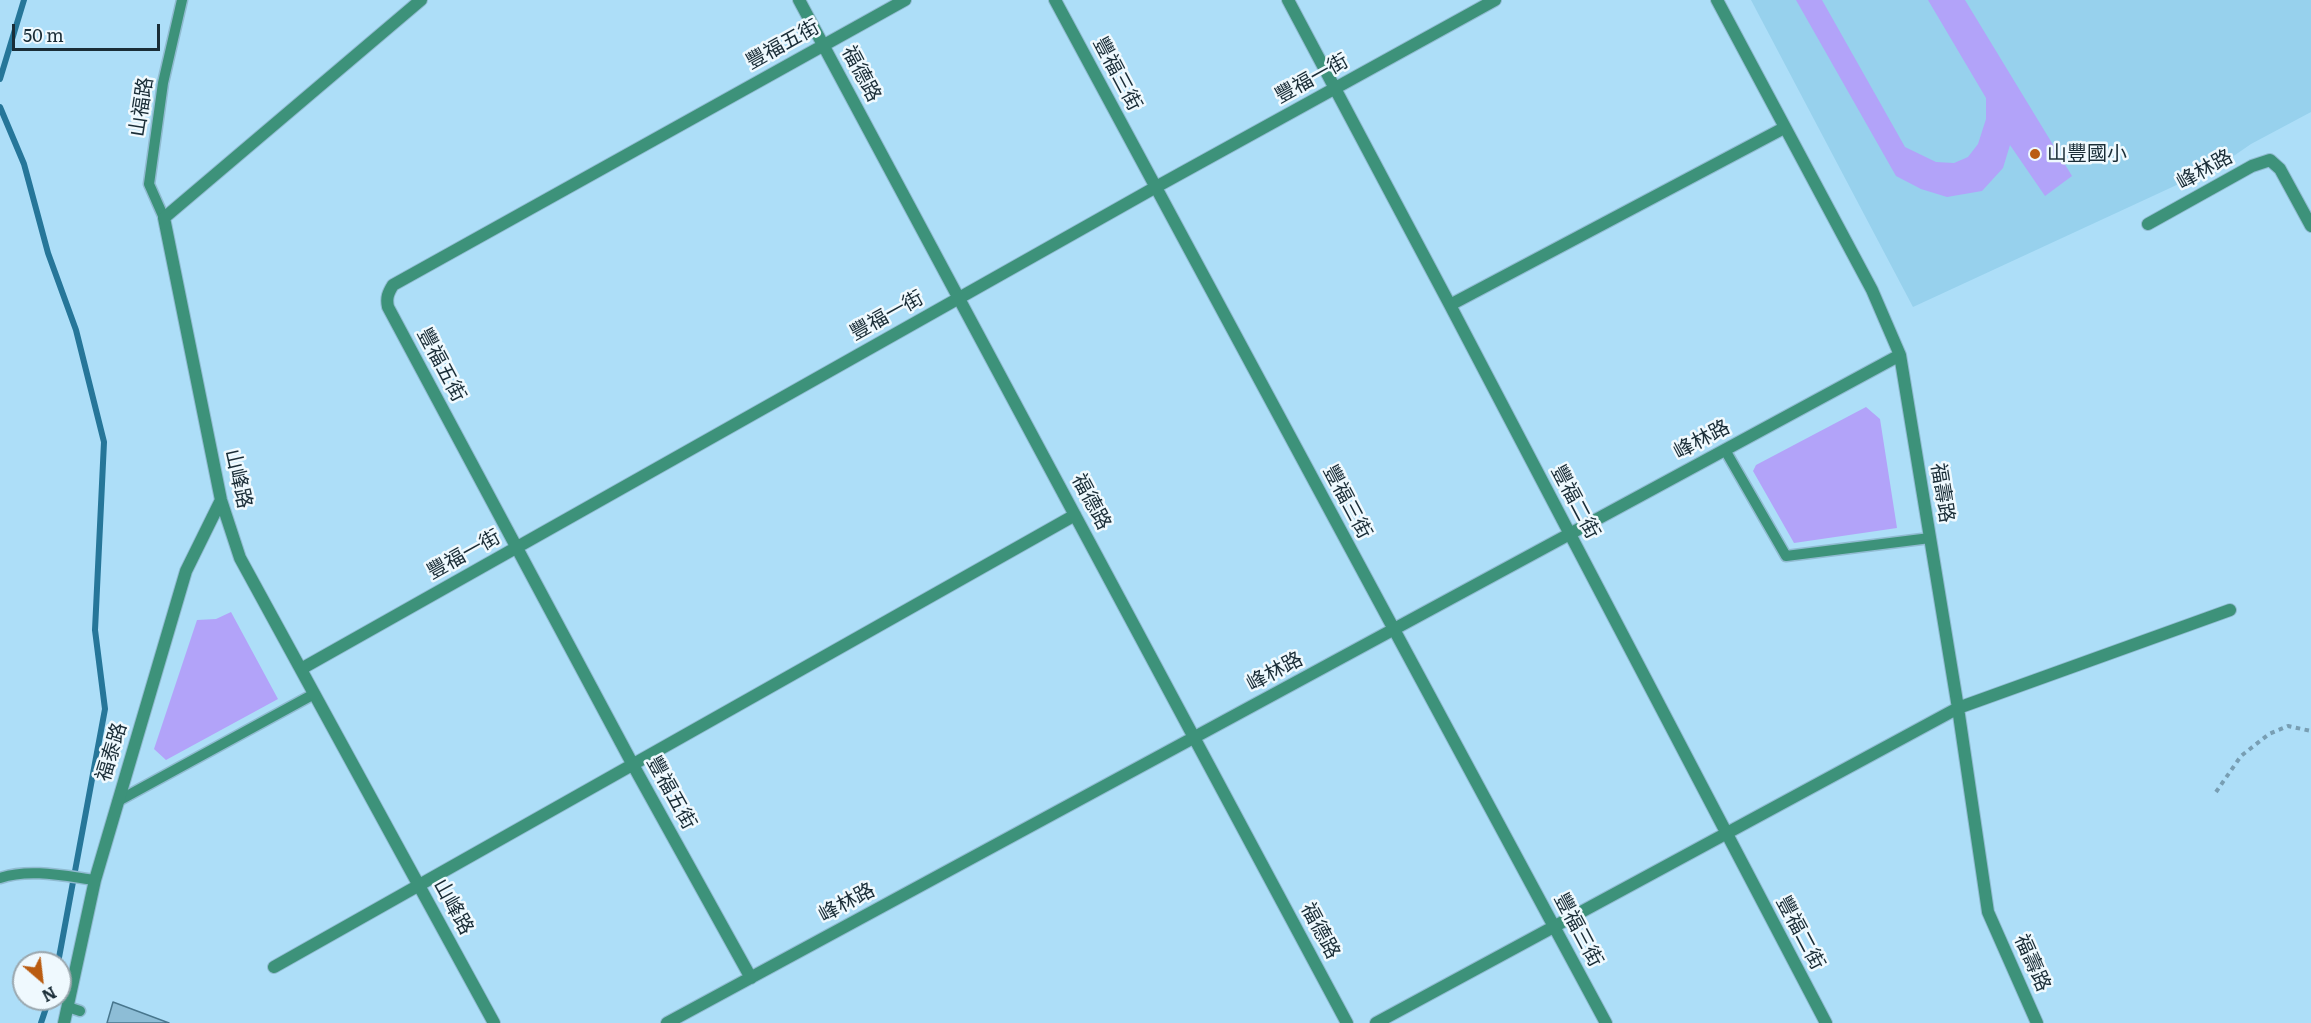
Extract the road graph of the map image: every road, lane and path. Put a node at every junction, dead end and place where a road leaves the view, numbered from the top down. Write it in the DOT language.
graph roads {
  1 [pos="182,0"];
  2 [pos="421,0"];
  3 [pos="799,0"];
  4 [pos="904,0"];
  5 [pos="1055,0"];
  6 [pos="1288,0"];
  7 [pos="1495,0"];
  8 [pos="1717,0"];
  9 [pos="823,44"];
  10 [pos="1335,89"];
  11 [pos="1784,128"];
  12 [pos="1156,187"];
  13 [pos="164,218"];
  14 [pos="2148,224"];
  15 [pos="2311,226"];
  16 [pos="960,297"];
  17 [pos="1450,305"];
  18 [pos="1900,355"];
  19 [pos="1725,450"];
  20 [pos="221,500"];
  21 [pos="1075,515"];
  22 [pos="1569,534"];
  23 [pos="1930,538"];
  24 [pos="516,548"];
  25 [pos="2230,610"];
  26 [pos="1394,630"];
  27 [pos="301,669"];
  28 [pos="314,694"];
  29 [pos="1958,708"];
  30 [pos="2311,731"];
  31 [pos="1194,738"];
  32 [pos="633,765"];
  33 [pos="2216,792"];
  34 [pos="118,801"];
  35 [pos="1726,832"];
  36 [pos="0,878"];
  37 [pos="95,880"];
  38 [pos="419,885"];
  39 [pos="1554,926"];
  40 [pos="274,967"];
  41 [pos="751,978"];
  42 [pos="64,1023"];
  43 [pos="494,1023"];
  44 [pos="667,1023"];
  45 [pos="1347,1023"];
  46 [pos="1376,1023"];
  47 [pos="1606,1023"];
  48 [pos="1826,1023"];
  49 [pos="2037,1023"];
  1 -- 13 [label="lane, 山福路"];
  2 -- 13 [label="street"];
  3 -- 9 [label="street, 福德路"];
  4 -- 9 [label="street, 豐福五街"];
  5 -- 12 [label="street, 豐福三街"];
  6 -- 10 [label="street, 豐福二街"];
  7 -- 10 [label="street, 豐福一街"];
  8 -- 11 [label="street, 福壽路"];
  9 -- 16 [label="street, 福德路"];
  9 -- 24 [label="street, 豐福五街"];
  10 -- 12 [label="street, 豐福一街"];
  10 -- 17 [label="street, 豐福二街"];
  11 -- 17 [label="street"];
  11 -- 18 [label="street, 福壽路"];
  12 -- 16 [label="street, 豐福一街"];
  12 -- 26 [label="street, 豐福三街"];
  13 -- 20 [label="street, 山峰路"];
  14 -- 15 [label="street, 峰林路"];
  16 -- 21 [label="street, 福德路"];
  16 -- 24 [label="street, 豐福一街"];
  17 -- 22 [label="street, 豐福二街"];
  18 -- 19 [label="street, 峰林路"];
  18 -- 23 [label="street, 福壽路"];
  19 -- 22 [label="street, 峰林路"];
  19 -- 23 [label="lane"];
  20 -- 27 [label="street, 山峰路"];
  20 -- 34 [label="street, 福泰路"];
  21 -- 31 [label="street, 福德路"];
  21 -- 32 [label="street"];
  22 -- 26 [label="street, 峰林路"];
  22 -- 35 [label="street, 豐福二街"];
  23 -- 29 [label="street, 福壽路"];
  24 -- 27 [label="street, 豐福一街"];
  24 -- 32 [label="street, 豐福五街"];
  25 -- 29 [label="street"];
  26 -- 31 [label="street, 峰林路"];
  26 -- 39 [label="street, 豐福三街"];
  27 -- 28 [label="street, 山峰路"];
  28 -- 34 [label="lane"];
  28 -- 38 [label="street, 山峰路"];
  29 -- 35 [label="street"];
  29 -- 49 [label="street, 福壽路"];
  30 -- 33 [label="path"];
  31 -- 41 [label="street, 峰林路"];
  31 -- 45 [label="street, 福德路"];
  32 -- 38 [label="street"];
  32 -- 41 [label="street, 豐福五街"];
  34 -- 37 [label="street, 福泰路"];
  35 -- 39 [label="street"];
  35 -- 48 [label="street, 豐福二街"];
  36 -- 37 [label="lane"];
  37 -- 42 [label="street, 福泰路"];
  38 -- 40 [label="street"];
  38 -- 43 [label="street, 山峰路"];
  39 -- 46 [label="street"];
  39 -- 47 [label="street, 豐福三街"];
  41 -- 44 [label="street, 峰林路"];
}
